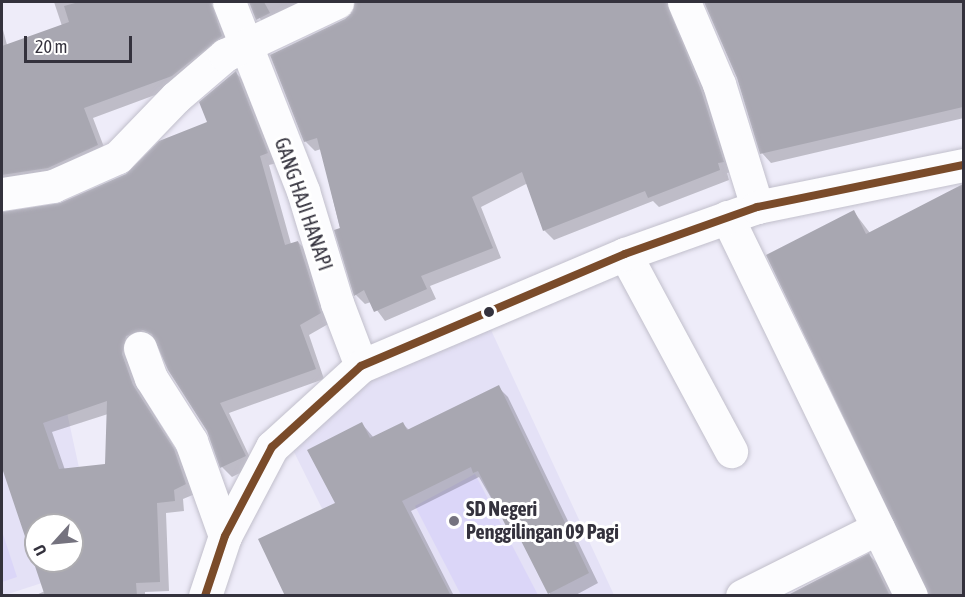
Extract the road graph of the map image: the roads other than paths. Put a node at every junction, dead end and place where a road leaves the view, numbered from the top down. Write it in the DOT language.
graph roads {
  1 [pos="229,2"];
  2 [pos="337,2"];
  3 [pos="684,2"];
  4 [pos="245,43"];
  5 [pos="963,165"];
  6 [pos="2,194"];
  7 [pos="757,207"];
  8 [pos="727,217"];
  9 [pos="624,254"];
  10 [pos="140,348"];
  11 [pos="362,366"];
  12 [pos="731,451"];
  13 [pos="878,528"];
  14 [pos="225,536"];
  15 [pos="205,596"];
  16 [pos="742,596"];
  17 [pos="911,596"];
  1 -- 4 [label="street, GANG HAJI HANAPI"];
  2 -- 4 [label="street"];
  3 -- 7 [label="street"];
  4 -- 6 [label="street"];
  4 -- 11 [label="street, GANG HAJI HANAPI"];
  5 -- 7 [label="street"];
  7 -- 8 [label="street"];
  8 -- 9 [label="street"];
  8 -- 13 [label="street"];
  9 -- 11 [label="street"];
  9 -- 12 [label="street"];
  10 -- 14 [label="street"];
  11 -- 14 [label="street"];
  13 -- 16 [label="street"];
  13 -- 17 [label="street"];
  14 -- 15 [label="street"];
}
